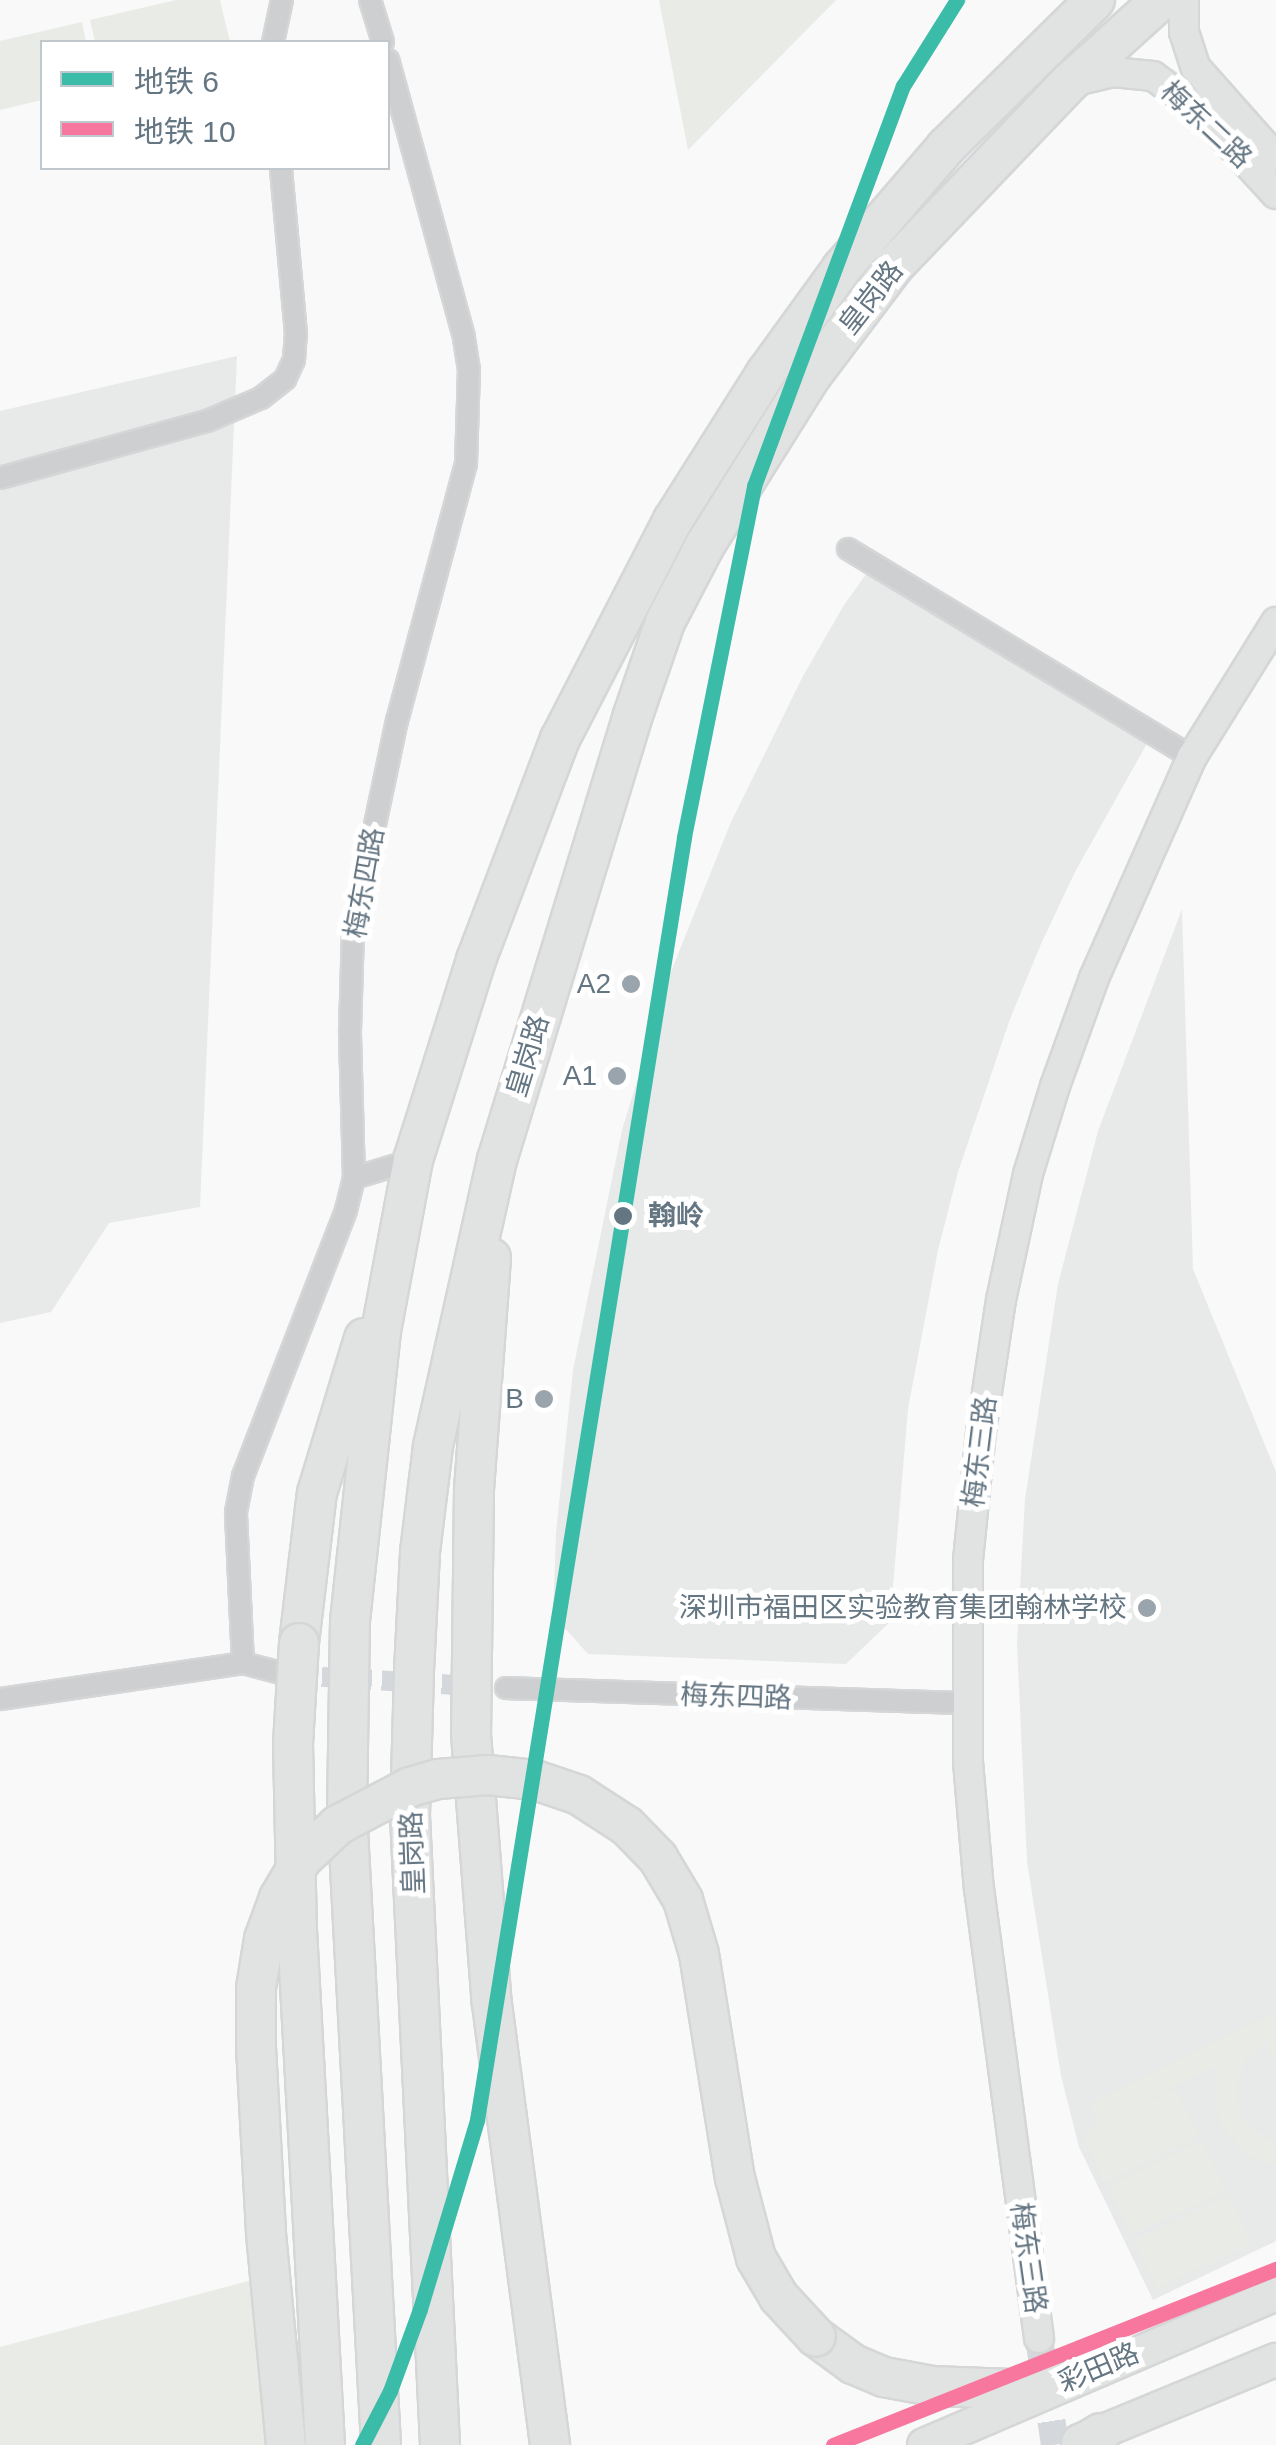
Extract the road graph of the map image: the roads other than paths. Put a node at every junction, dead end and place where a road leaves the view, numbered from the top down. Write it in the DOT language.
graph roads {
  1 [pos="282,0"];
  2 [pos="370,0"];
  3 [pos="1094,0"];
  4 [pos="1161,0"];
  5 [pos="1184,0"];
  6 [pos="273,40"];
  7 [pos="381,40"];
  8 [pos="390,67"];
  9 [pos="1068,83"];
  10 [pos="1276,158"];
  11 [pos="280,170"];
  12 [pos="1276,194"];
  13 [pos="0,478"];
  14 [pos="848,549"];
  15 [pos="1276,622"];
  16 [pos="1192,757"];
  17 [pos="413,1160"];
  18 [pos="497,1160"];
  19 [pos="354,1178"];
  20 [pos="393,1251"];
  21 [pos="292,1659"];
  22 [pos="242,1663"];
  23 [pos="506,1688"];
  24 [pos="0,1700"];
  25 [pos="966,1703"];
  26 [pos="1276,2294"];
  27 [pos="1039,2338"];
  28 [pos="1276,2360"];
  29 [pos="1064,2382"];
  30 [pos="1084,2441"];
  31 [pos="286,2445"];
  32 [pos="326,2445"];
  33 [pos="381,2445"];
  34 [pos="440,2445"];
  35 [pos="550,2445"];
  36 [pos="924,2445"];
  1 -- 6 [label="street"];
  2 -- 7 [label="street"];
  3 -- 17 [label="highway, 皇岗路"];
  4 -- 9 [label="highway, 皇岗路"];
  5 -- 10 [label="street, 梅东二路"];
  8 -- 19 [label="street, 梅东四路"];
  9 -- 12 [label="street, 梅东二路"];
  9 -- 18 [label="highway, 皇岗路"];
  11 -- 13 [label="street"];
  14 -- 16 [label="street"];
  15 -- 16 [label="street, 梅东三路"];
  16 -- 25 [label="street, 梅东三路"];
  17 -- 19 [label="street"];
  17 -- 20 [label="highway, 皇岗路"];
  18 -- 34 [label="highway, 皇岗路"];
  18 -- 35 [label="highway"];
  19 -- 22 [label="street, 梅东四路"];
  20 -- 21 [label="highway"];
  20 -- 33 [label="highway, 皇岗路"];
  21 -- 22 [label="street"];
  21 -- 32 [label="highway, bridge"];
  22 -- 24 [label="street"];
  23 -- 25 [label="street, 梅东四路"];
  25 -- 27 [label="street, 梅东三路"];
  26 -- 29 [label="main road, 彩田路"];
  28 -- 30 [label="main road"];
  29 -- 31 [label="highway, bridge"];
  29 -- 36 [label="main road, 彩田路"];
}
